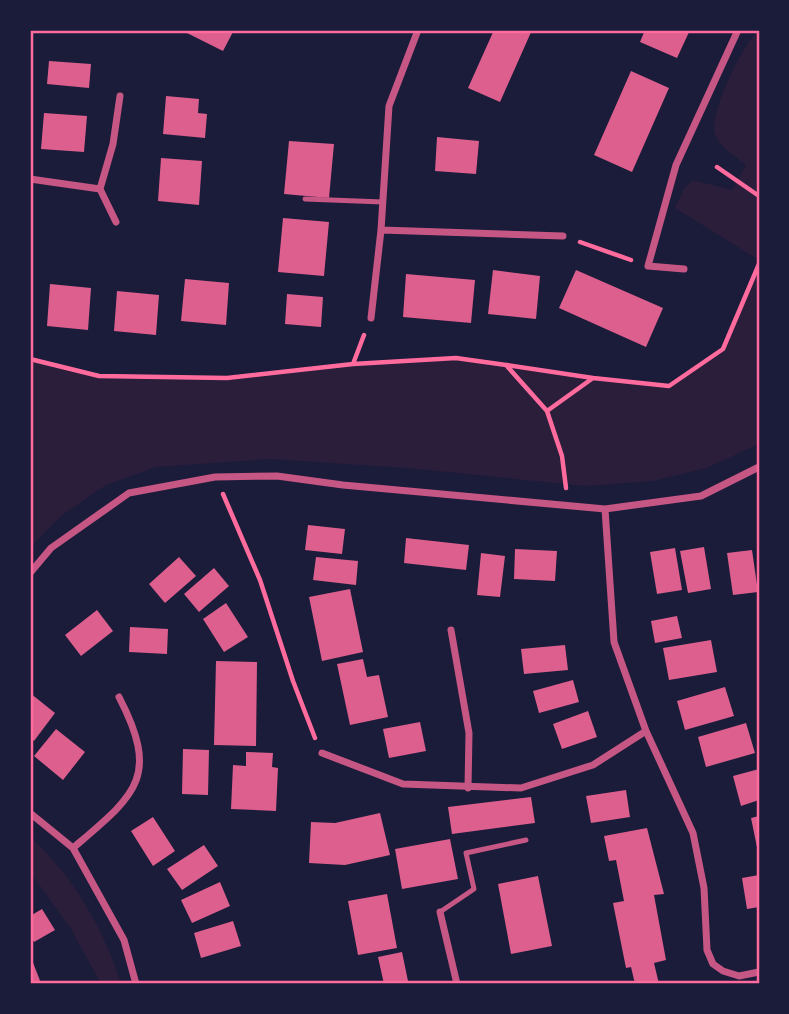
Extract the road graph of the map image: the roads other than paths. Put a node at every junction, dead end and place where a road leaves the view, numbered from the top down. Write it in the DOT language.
graph roads {
  1 [pos="418,30"];
  2 [pos="738,30"];
  3 [pos="120,96"];
  4 [pos="30,179"];
  5 [pos="100,189"];
  6 [pos="305,200"];
  7 [pos="383,202"];
  8 [pos="116,222"];
  9 [pos="381,230"];
  10 [pos="563,236"];
  11 [pos="684,269"];
  12 [pos="371,318"];
  13 [pos="759,467"];
  14 [pos="605,509"];
  15 [pos="30,573"];
  16 [pos="451,630"];
  17 [pos="119,697"];
  18 [pos="646,731"];
  19 [pos="322,753"];
  20 [pos="468,788"];
  21 [pos="30,813"];
  22 [pos="527,840"];
  23 [pos="73,848"];
  24 [pos="440,912"];
  25 [pos="759,972"];
  26 [pos="136,984"];
  27 [pos="457,984"];
  1 -- 7 [label="street"];
  2 -- 11 [label="street"];
  3 -- 5 [label="street"];
  4 -- 5 [label="street"];
  5 -- 8 [label="street"];
  6 -- 7 [label="lane"];
  7 -- 9 [label="street"];
  9 -- 10 [label="street"];
  9 -- 12 [label="street"];
  13 -- 14 [label="street"];
  14 -- 15 [label="street"];
  14 -- 18 [label="street"];
  16 -- 20 [label="street"];
  17 -- 23 [label="street"];
  18 -- 20 [label="street"];
  18 -- 25 [label="street"];
  19 -- 20 [label="street"];
  21 -- 23 [label="street"];
  22 -- 24 [label="lane"];
  23 -- 26 [label="street"];
  24 -- 27 [label="street"];
}
